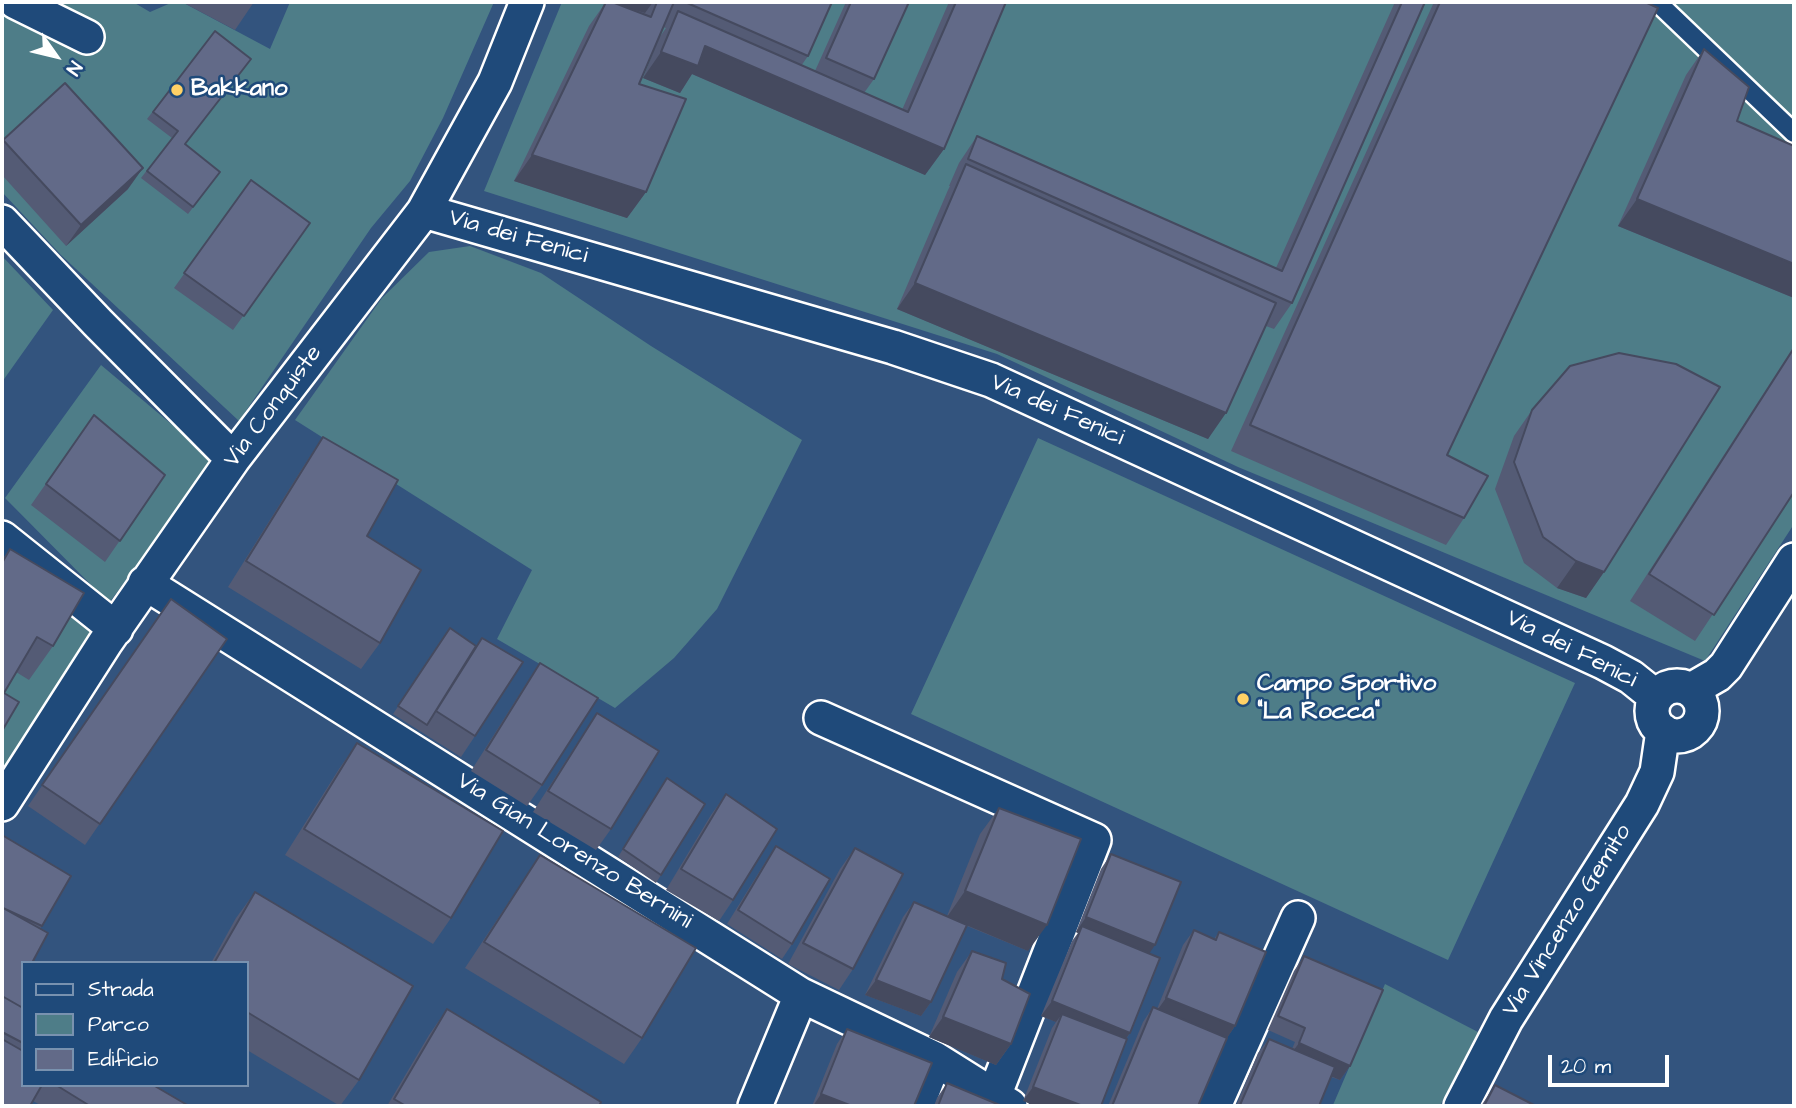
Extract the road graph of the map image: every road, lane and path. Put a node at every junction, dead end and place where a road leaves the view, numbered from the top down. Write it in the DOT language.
graph roads {
  1 [pos="16,2"];
  2 [pos="527,2"];
  3 [pos="1657,2"];
  4 [pos="88,37"];
  5 [pos="1794,133"];
  6 [pos="424,211"];
  7 [pos="2,222"];
  8 [pos="233,459"];
  9 [pos="2,538"];
  10 [pos="1794,559"];
  11 [pos="145,583"];
  12 [pos="116,629"];
  13 [pos="1691,690"];
  14 [pos="1656,697"];
  15 [pos="821,718"];
  16 [pos="1663,731"];
  17 [pos="2,804"];
  18 [pos="1298,918"];
  19 [pos="801,995"];
  20 [pos="935,1059"];
  21 [pos="1002,1101"];
  22 [pos="755,1106"];
  23 [pos="917,1106"];
  24 [pos="1214,1106"];
  25 [pos="1461,1106"];
  1 -- 4 [label="street"];
  2 -- 6 [label="street, Via Conquiste"];
  3 -- 5 [label="lane"];
  6 -- 8 [label="street, Via Conquiste"];
  6 -- 14 [label="street, Via dei Fenici"];
  7 -- 8 [label="street"];
  8 -- 11 [label="street, Via Conquiste"];
  9 -- 12 [label="street"];
  10 -- 13 [label="street"];
  11 -- 12 [label="street, Via Conquiste"];
  11 -- 19 [label="street, Via Gian Lorenzo Bernini"];
  12 -- 17 [label="street, Via Conquiste"];
  13 -- 14 [label="street"];
  13 -- 16 [label="street"];
  14 -- 16 [label="street"];
  15 -- 21 [label="street"];
  16 -- 25 [label="street, Via Vincenzo Gemito"];
  18 -- 24 [label="street"];
  19 -- 20 [label="street, Via Gian Lorenzo Bernini"];
  19 -- 22 [label="street"];
  20 -- 21 [label="street, Via Gian Lorenzo Bernini"];
  20 -- 23 [label="street"];
}
